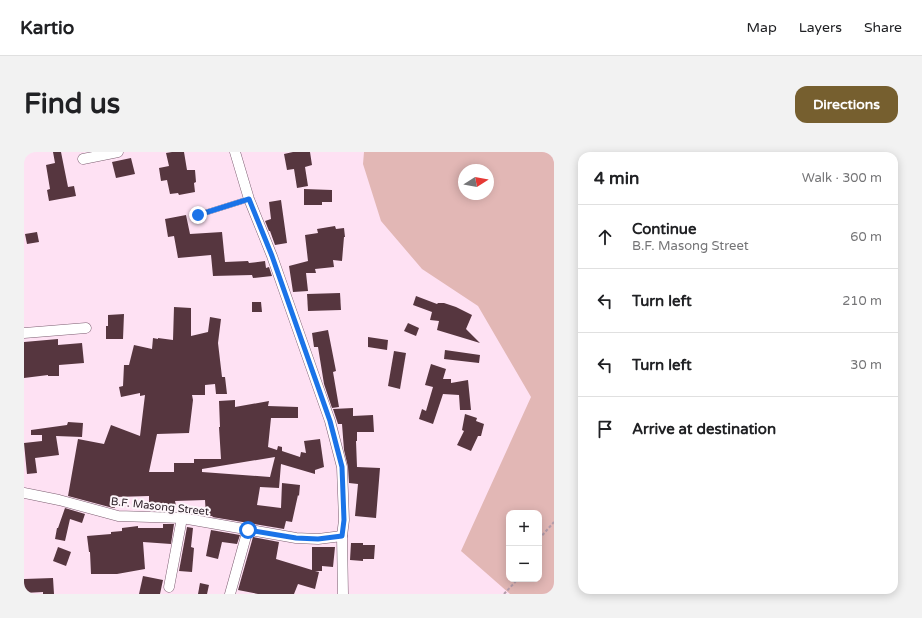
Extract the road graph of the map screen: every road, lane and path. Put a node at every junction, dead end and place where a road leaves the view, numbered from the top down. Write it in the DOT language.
graph roads {
  1 [pos="118,152"];
  2 [pos="235,152"];
  3 [pos="83,159"];
  4 [pos="249,199"];
  5 [pos="198,215"];
  6 [pos="86,328"];
  7 [pos="24,333"];
  8 [pos="24,493"];
  9 [pos="182,518"];
  10 [pos="554,522"];
  11 [pos="248,530"];
  12 [pos="342,536"];
  13 [pos="542,536"];
  14 [pos="515,582"];
  15 [pos="169,587"];
  16 [pos="230,594"];
  17 [pos="343,594"];
  18 [pos="504,594"];
  1 -- 3 [label="street"];
  2 -- 4 [label="street"];
  4 -- 5 [label="lane"];
  4 -- 12 [label="street"];
  6 -- 7 [label="street"];
  8 -- 9 [label="street, B.F. Masong Street"];
  9 -- 11 [label="street, B.F. Masong Street"];
  9 -- 15 [label="street"];
  10 -- 13 [label="path"];
  11 -- 12 [label="street, B.F. Masong Street"];
  11 -- 16 [label="street"];
  12 -- 17 [label="street"];
  14 -- 18 [label="path"];
}
